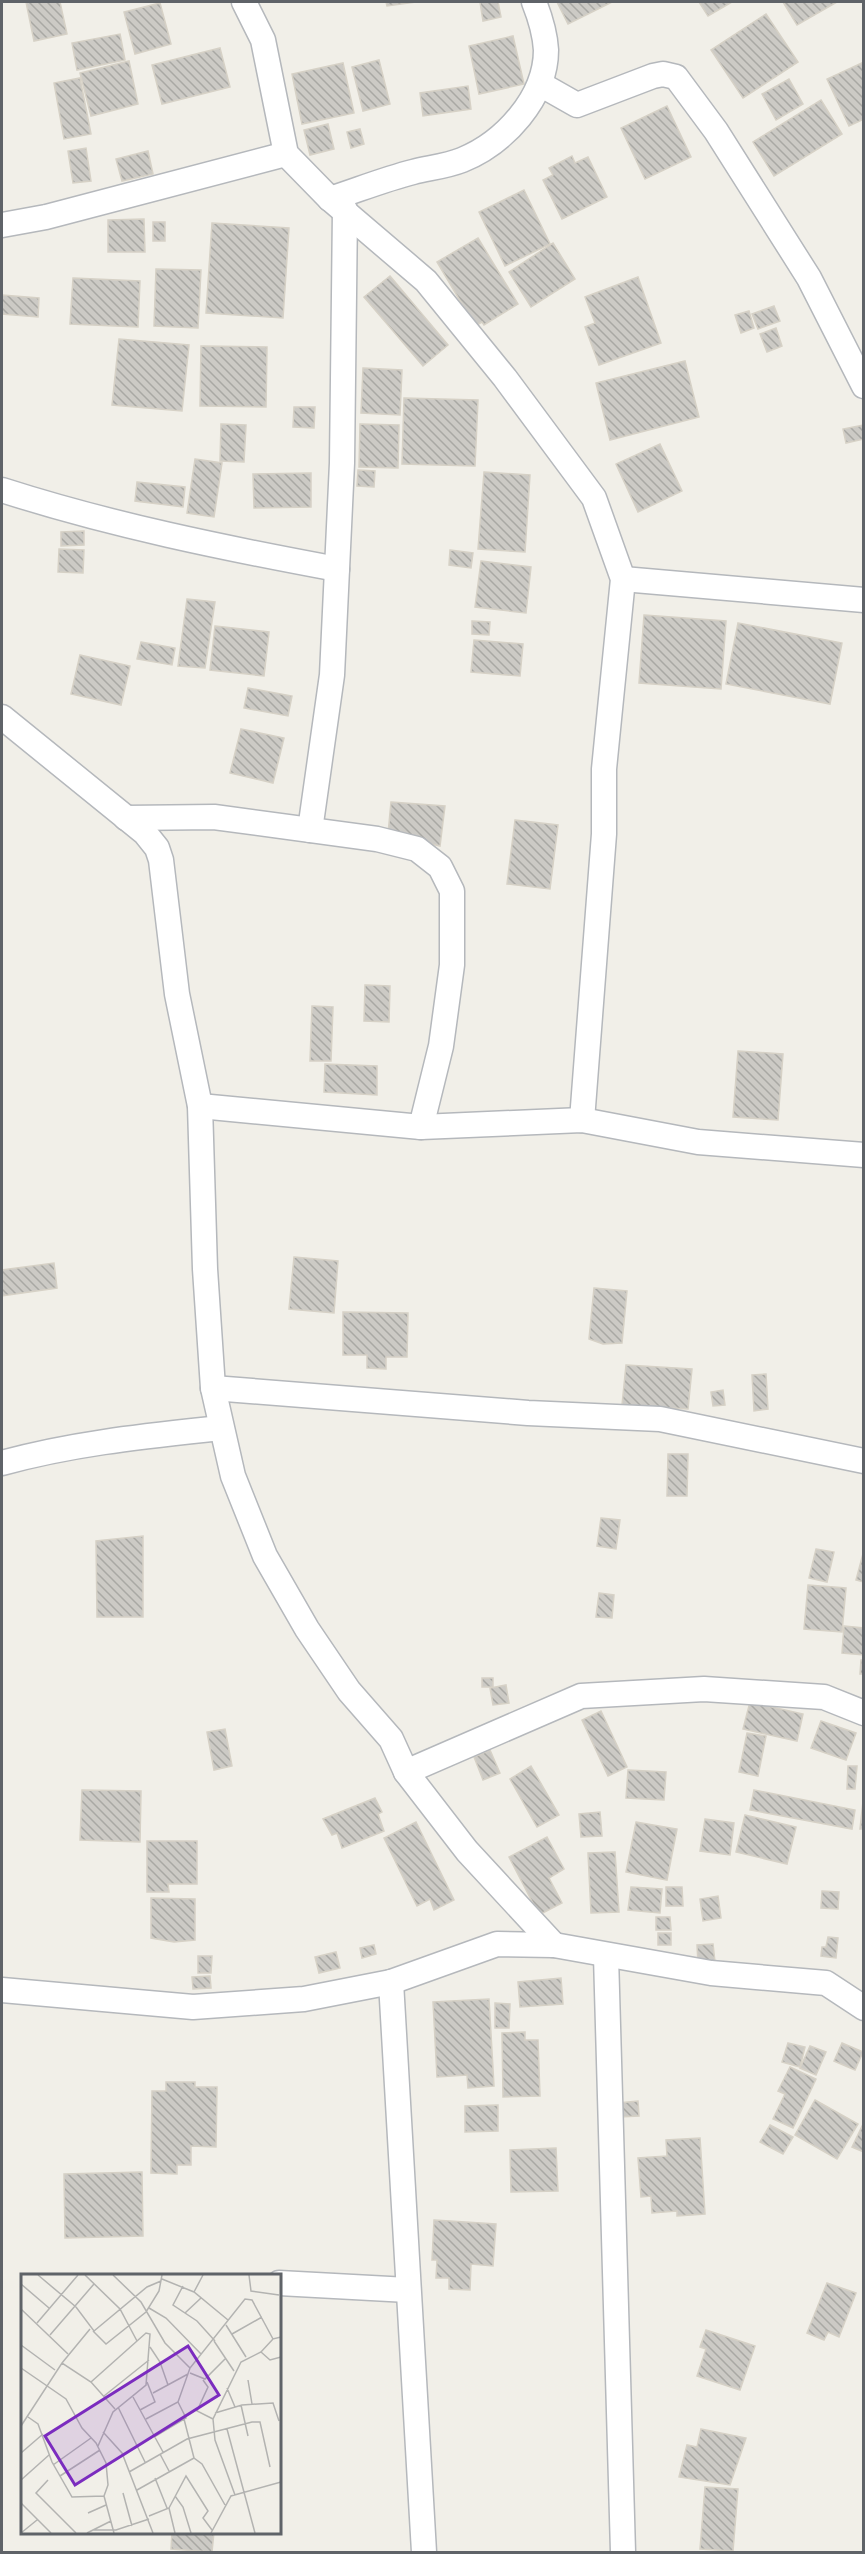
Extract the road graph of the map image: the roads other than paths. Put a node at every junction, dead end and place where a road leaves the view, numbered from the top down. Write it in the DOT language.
graph roads {
  1 [pos="244,2"];
  2 [pos="534,2"];
  3 [pos="540,84"];
  4 [pos="286,154"];
  5 [pos="338,204"];
  6 [pos="2,225"];
  7 [pos="864,386"];
  8 [pos="2,490"];
  9 [pos="337,569"];
  10 [pos="623,579"];
  11 [pos="864,600"];
  12 [pos="2,717"];
  13 [pos="126,818"];
  14 [pos="310,830"];
  15 [pos="200,1106"];
  16 [pos="582,1120"];
  17 [pos="421,1127"];
  18 [pos="864,1155"];
  19 [pos="213,1388"];
  20 [pos="221,1428"];
  21 [pos="864,1461"];
  22 [pos="2,1463"];
  23 [pos="864,1713"];
  24 [pos="406,1772"];
  25 [pos="554,1945"];
  26 [pos="606,1956"];
  27 [pos="391,1982"];
  28 [pos="2,1990"];
  29 [pos="864,2008"];
  30 [pos="280,2283"];
  31 [pos="408,2290"];
  32 [pos="424,2553"];
  33 [pos="623,2553"];
  1 -- 4 [label="street"];
  2 -- 3 [label="street"];
  3 -- 5 [label="street"];
  3 -- 7 [label="street"];
  4 -- 5 [label="street"];
  4 -- 6 [label="street"];
  5 -- 9 [label="street"];
  5 -- 10 [label="street"];
  8 -- 9 [label="street"];
  9 -- 14 [label="street"];
  10 -- 11 [label="street"];
  10 -- 16 [label="street"];
  12 -- 13 [label="street"];
  13 -- 14 [label="street"];
  13 -- 15 [label="street"];
  14 -- 17 [label="street"];
  15 -- 17 [label="street"];
  15 -- 19 [label="street"];
  16 -- 17 [label="street"];
  16 -- 18 [label="street"];
  19 -- 20 [label="street"];
  19 -- 21 [label="street"];
  20 -- 22 [label="street"];
  20 -- 24 [label="street"];
  23 -- 24 [label="street"];
  24 -- 25 [label="street"];
  25 -- 26 [label="street"];
  25 -- 27 [label="street"];
  26 -- 29 [label="street"];
  26 -- 33 [label="street"];
  27 -- 28 [label="street"];
  27 -- 31 [label="street"];
  30 -- 31 [label="street"];
  31 -- 32 [label="street"];
}
